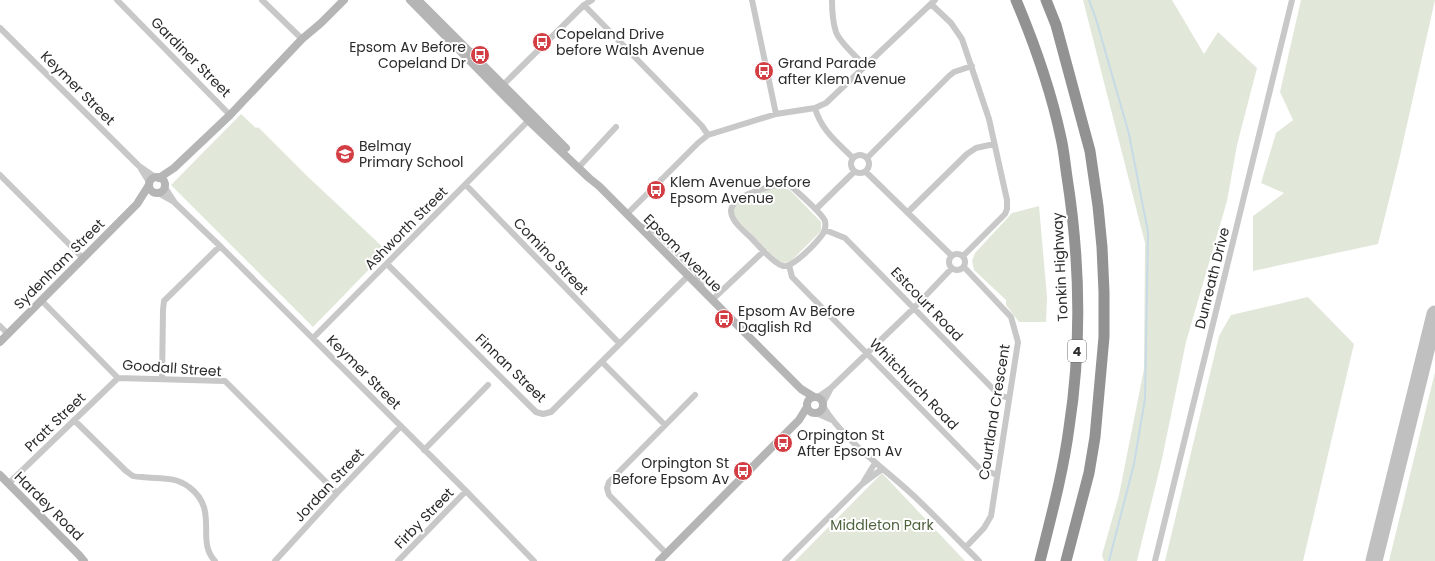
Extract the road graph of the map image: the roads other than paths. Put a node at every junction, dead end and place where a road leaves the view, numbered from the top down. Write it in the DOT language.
graph roads {
  1 [pos="117,0"];
  2 [pos="262,0"];
  3 [pos="337,0"];
  4 [pos="344,0"];
  5 [pos="410,0"];
  6 [pos="418,0"];
  7 [pos="592,0"];
  8 [pos="752,0"];
  9 [pos="832,0"];
  10 [pos="1016,0"];
  11 [pos="1046,0"];
  12 [pos="1292,0"];
  13 [pos="933,2"];
  14 [pos="584,5"];
  15 [pos="0,28"];
  16 [pos="304,37"];
  17 [pos="865,66"];
  18 [pos="972,66"];
  19 [pos="501,87"];
  20 [pos="815,108"];
  21 [pos="776,114"];
  22 [pos="230,115"];
  23 [pos="531,119"];
  24 [pos="616,127"];
  25 [pos="708,135"];
  26 [pos="994,144"];
  27 [pos="853,158"];
  28 [pos="866,158"];
  29 [pos="580,166"];
  30 [pos="854,172"];
  31 [pos="866,172"];
  32 [pos="0,175"];
  33 [pos="157,182"];
  34 [pos="466,185"];
  35 [pos="157,193"];
  36 [pos="175,203"];
  37 [pos="137,204"];
  38 [pos="816,209"];
  39 [pos="908,212"];
  40 [pos="627,214"];
  41 [pos="637,224"];
  42 [pos="825,230"];
  43 [pos="220,246"];
  44 [pos="764,251"];
  45 [pos="952,256"];
  46 [pos="963,256"];
  47 [pos="83,258"];
  48 [pos="387,264"];
  49 [pos="789,266"];
  50 [pos="964,267"];
  51 [pos="952,268"];
  52 [pos="688,276"];
  53 [pos="703,291"];
  54 [pos="41,300"];
  55 [pos="712,300"];
  56 [pos="914,308"];
  57 [pos="0,326"];
  58 [pos="8,334"];
  59 [pos="313,338"];
  60 [pos="0,342"];
  61 [pos="619,343"];
  62 [pos="867,353"];
  63 [pos="602,362"];
  64 [pos="118,378"];
  65 [pos="162,379"];
  66 [pos="488,385"];
  67 [pos="801,389"];
  68 [pos="694,395"];
  69 [pos="1009,398"];
  70 [pos="819,400"];
  71 [pos="811,409"];
  72 [pos="74,420"];
  73 [pos="832,420"];
  74 [pos="665,425"];
  75 [pos="401,426"];
  76 [pos="424,450"];
  77 [pos="875,463"];
  78 [pos="882,469"];
  79 [pos="0,475"];
  80 [pos="997,475"];
  81 [pos="8,484"];
  82 [pos="862,484"];
  83 [pos="466,491"];
  84 [pos="337,493"];
  85 [pos="966,547"];
  86 [pos="666,554"];
  87 [pos="82,558"];
  88 [pos="400,560"];
  89 [pos="88,561"];
  90 [pos="215,561"];
  91 [pos="275,561"];
  92 [pos="534,561"];
  93 [pos="659,561"];
  94 [pos="785,561"];
  95 [pos="979,561"];
  96 [pos="1040,561"];
  97 [pos="1066,561"];
  98 [pos="1155,561"];
  1 -- 22 [label="street, Gardiner Street"];
  2 -- 16 [label="street"];
  3 -- 16 [label="street, Sydenham Street"];
  4 -- 16 [label="street, Sydenham Street"];
  5 -- 19 [label="street, Epsom Avenue"];
  6 -- 19 [label="street, Epsom Avenue"];
  7 -- 14 [label="street"];
  8 -- 21 [label="street"];
  9 -- 17 [label="street"];
  10 -- 96 [label="highway, Tonkin Highway / 4"];
  11 -- 97 [label="highway, 4"];
  12 -- 98 [label="street, Dunreath Drive"];
  13 -- 17 [label="street"];
  13 -- 18 [label="street"];
  14 -- 19 [label="street"];
  14 -- 25 [label="street"];
  15 -- 33 [label="street, Keymer Street"];
  16 -- 22 [label="street, Sydenham Street"];
  17 -- 20 [label="street"];
  18 -- 26 [label="street"];
  18 -- 28 [label="street"];
  19 -- 23 [label="street, Epsom Avenue"];
  20 -- 21 [label="street"];
  20 -- 27 [label="street"];
  21 -- 25 [label="street"];
  22 -- 33 [label="street, Sydenham Street"];
  23 -- 29 [label="street, Epsom Avenue"];
  23 -- 34 [label="street, Ashworth Street"];
  24 -- 29 [label="street"];
  25 -- 40 [label="street"];
  26 -- 39 [label="street"];
  26 -- 46 [label="street"];
  27 -- 28 [label="street"];
  27 -- 30 [label="street"];
  28 -- 31 [label="street"];
  29 -- 40 [label="street, Epsom Avenue"];
  30 -- 31 [label="street"];
  30 -- 38 [label="street"];
  31 -- 39 [label="street"];
  32 -- 47 [label="street"];
  33 -- 35 [label="street, Sydenham Street"];
  33 -- 35 [label="street"];
  33 -- 36 [label="street, Keymer Street"];
  33 -- 37 [label="street, Sydenham Street"];
  34 -- 48 [label="street, Ashworth Street"];
  34 -- 61 [label="street, Comino Street"];
  35 -- 36 [label="street, Keymer Street"];
  35 -- 37 [label="street, Sydenham Street"];
  36 -- 43 [label="street, Keymer Street"];
  37 -- 47 [label="street, Sydenham Street"];
  38 -- 42 [label="street"];
  38 -- 44 [label="street"];
  39 -- 45 [label="street"];
  40 -- 41 [label="street, Epsom Avenue"];
  41 -- 52 [label="street, Epsom Avenue"];
  41 -- 53 [label="street"];
  42 -- 49 [label="street"];
  42 -- 56 [label="street, Estcourt Road"];
  43 -- 59 [label="street, Keymer Street"];
  43 -- 65 [label="street"];
  44 -- 49 [label="street"];
  44 -- 55 [label="street"];
  45 -- 46 [label="street"];
  45 -- 51 [label="street"];
  46 -- 50 [label="street"];
  47 -- 54 [label="street, Sydenham Street"];
  48 -- 59 [label="street, Ashworth Street"];
  48 -- 63 [label="street, Finnan Street"];
  49 -- 62 [label="street, Whitchurch Road"];
  50 -- 51 [label="street"];
  50 -- 69 [label="street, Courtland Crescent"];
  51 -- 56 [label="street"];
  52 -- 53 [label="street, Epsom Avenue"];
  52 -- 61 [label="street, Finnan Street"];
  53 -- 55 [label="street, Epsom Avenue"];
  54 -- 58 [label="street, Sydenham Street"];
  54 -- 64 [label="street, Goodall Street"];
  55 -- 67 [label="street, Epsom Avenue"];
  56 -- 62 [label="street"];
  56 -- 69 [label="street, Estcourt Road"];
  57 -- 58 [label="street"];
  58 -- 60 [label="street, Sydenham Street"];
  59 -- 75 [label="street, Keymer Street"];
  61 -- 63 [label="street, Finnan Street"];
  62 -- 70 [label="street"];
  62 -- 80 [label="street, Whitchurch Road"];
  63 -- 74 [label="street"];
  64 -- 65 [label="street, Goodall Street"];
  64 -- 72 [label="street, Pratt Street"];
  65 -- 84 [label="street, Goodall Street"];
  66 -- 76 [label="street"];
  67 -- 70 [label="street, Epsom Avenue"];
  67 -- 71 [label="street, Epsom Avenue"];
  68 -- 74 [label="street"];
  69 -- 80 [label="street, Courtland Crescent"];
  70 -- 71 [label="street"];
  70 -- 71 [label="street"];
  70 -- 73 [label="street, Epsom Avenue"];
  71 -- 73 [label="street, Epsom Avenue"];
  71 -- 86 [label="street"];
  72 -- 81 [label="street, Pratt Street"];
  72 -- 90 [label="street"];
  73 -- 77 [label="street, Epsom Avenue"];
  74 -- 86 [label="street"];
  75 -- 76 [label="street, Keymer Street"];
  75 -- 84 [label="street, Jordan Street"];
  76 -- 83 [label="street, Keymer Street"];
  77 -- 78 [label="street, Epsom Avenue"];
  77 -- 82 [label="street"];
  78 -- 82 [label="street"];
  78 -- 85 [label="street, Epsom Avenue"];
  79 -- 81 [label="street, Hardey Road"];
  80 -- 85 [label="street, Courtland Crescent"];
  81 -- 87 [label="street, Hardey Road"];
  82 -- 94 [label="street"];
  83 -- 88 [label="street, Firby Street"];
  83 -- 92 [label="street, Keymer Street"];
  84 -- 91 [label="street, Jordan Street"];
  85 -- 95 [label="street, Epsom Avenue"];
  86 -- 93 [label="street"];
  87 -- 89 [label="street, Hardey Road"];
}
